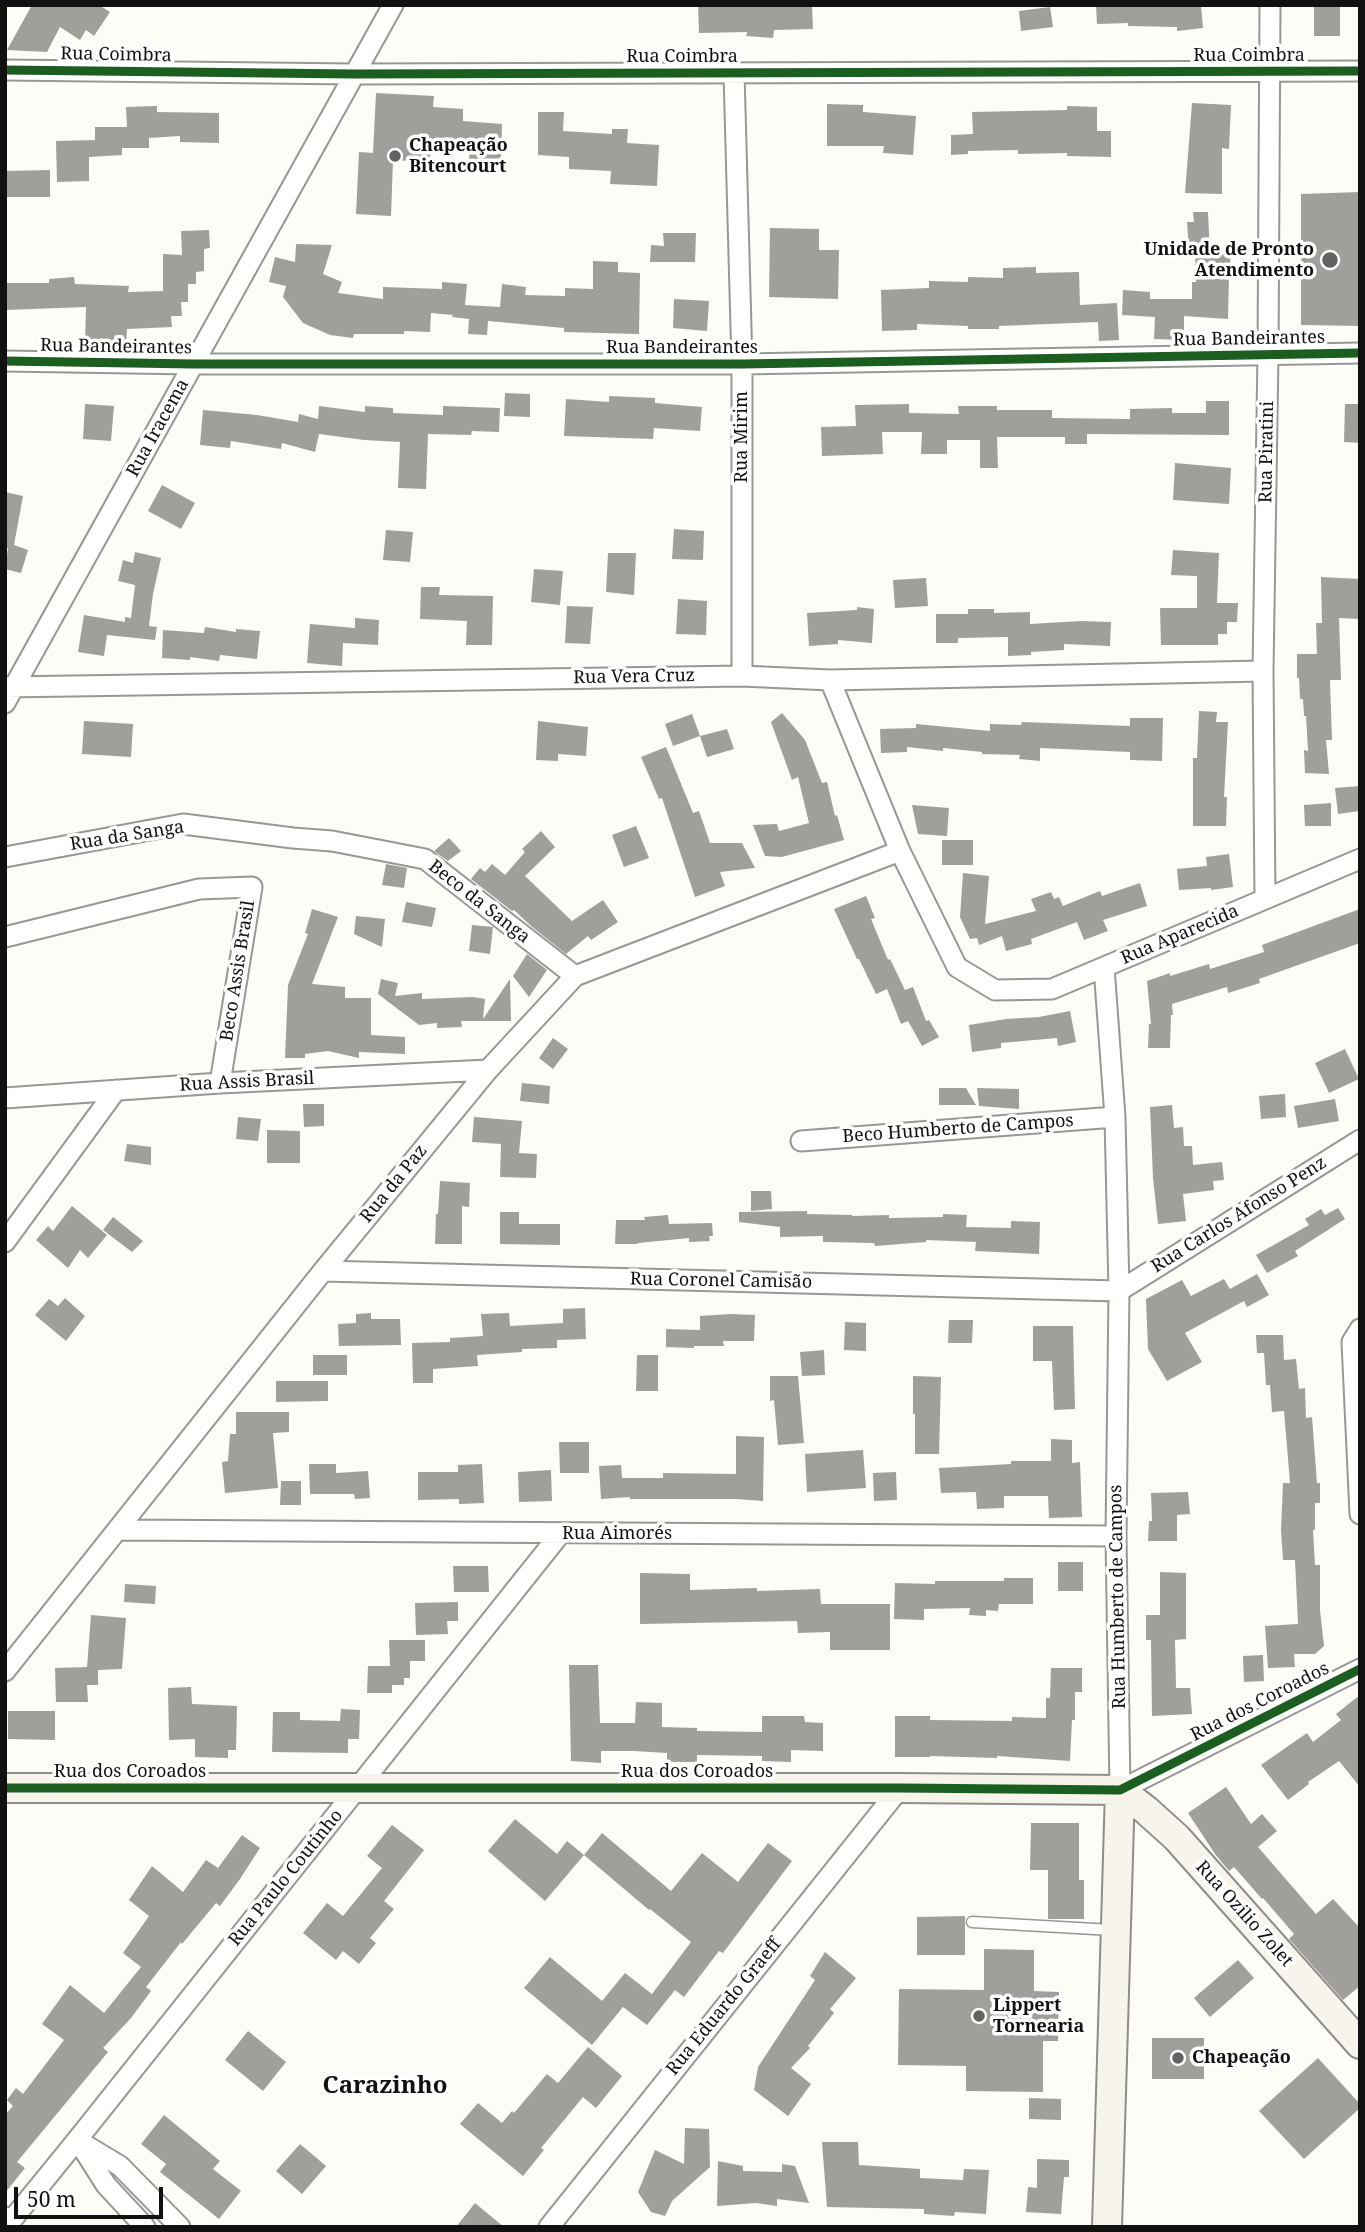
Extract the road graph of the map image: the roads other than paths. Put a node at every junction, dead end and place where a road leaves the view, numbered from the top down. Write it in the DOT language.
graph roads {
  1 [pos="393,5"];
  2 [pos="1270,5"];
  3 [pos="5,70"];
  4 [pos="1360,71"];
  5 [pos="1270,72"];
  6 [pos="734,73"];
  7 [pos="354,74"];
  8 [pos="1360,353"];
  9 [pos="1268,354"];
  10 [pos="5,361"];
  11 [pos="742,363"];
  12 [pos="194,364"];
  13 [pos="1263,671"];
  14 [pos="742,676"];
  15 [pos="830,680"];
  16 [pos="8,692"];
  17 [pos="332,841"];
  18 [pos="900,851"];
  19 [pos="5,857"];
  20 [pos="1360,859"];
  21 [pos="1265,899"];
  22 [pos="5,937"];
  23 [pos="1104,967"];
  24 [pos="575,976"];
  25 [pos="488,1070"];
  26 [pos="220,1083"];
  27 [pos="116,1090"];
  28 [pos="5,1098"];
  29 [pos="1115,1117"];
  30 [pos="801,1140"];
  31 [pos="1360,1140"];
  32 [pos="5,1242"];
  33 [pos="323,1271"];
  34 [pos="1119,1291"];
  35 [pos="1360,1329"];
  36 [pos="1360,1514"];
  37 [pos="119,1530"];
  38 [pos="560,1534"];
  39 [pos="1116,1536"];
  40 [pos="9,1660"];
  41 [pos="1360,1669"];
  42 [pos="5,1788"];
  43 [pos="358,1788"];
  44 [pos="900,1788"];
  45 [pos="1120,1790"];
  46 [pos="972,1922"];
  47 [pos="1116,1931"];
  48 [pos="1360,2044"];
  49 [pos="77,2140"];
  50 [pos="8,2219"];
  51 [pos="145,2227"];
  52 [pos="180,2227"];
  53 [pos="549,2227"];
  54 [pos="1107,2227"];
  1 -- 7 [label="street, Rua Iracema"];
  2 -- 5 [label="street, Rua Piratini"];
  3 -- 7 [label="street, Rua Coimbra"];
  4 -- 5 [label="street, Rua Coimbra"];
  5 -- 6 [label="street, Rua Coimbra"];
  5 -- 9 [label="street, Rua Piratini"];
  6 -- 7 [label="street, Rua Coimbra"];
  6 -- 11 [label="street, Rua Mirim"];
  7 -- 12 [label="street, Rua Iracema"];
  8 -- 9 [label="street, Rua Bandeirantes"];
  9 -- 11 [label="street, Rua Bandeirantes"];
  9 -- 13 [label="street, Rua Piratini"];
  10 -- 12 [label="street, Rua Bandeirantes"];
  11 -- 12 [label="street, Rua Bandeirantes"];
  11 -- 14 [label="street, Rua Mirim"];
  12 -- 16 [label="street, Rua Iracema"];
  13 -- 15 [label="street, Rua Vera Cruz"];
  13 -- 21 [label="street, Rua Piratini"];
  14 -- 15 [label="street, Rua Vera Cruz"];
  14 -- 16 [label="street, Rua Vera Cruz"];
  15 -- 18 [label="street"];
  17 -- 19 [label="street, Rua da Sanga"];
  17 -- 24 [label="street, Beco da Sanga"];
  18 -- 23 [label="street, Rua Aparecida"];
  18 -- 24 [label="street, Rua da Paz"];
  20 -- 21 [label="street, Rua Aparecida"];
  21 -- 23 [label="street, Rua Aparecida"];
  22 -- 26 [label="street, Beco Assis Brasil"];
  23 -- 29 [label="street, Rua Humberto de Campos"];
  24 -- 25 [label="street, Rua da Paz"];
  25 -- 26 [label="street, Rua Assis Brasil"];
  25 -- 33 [label="street, Rua da Paz"];
  26 -- 27 [label="street, Rua Assis Brasil"];
  27 -- 28 [label="street, Rua Assis Brasil"];
  27 -- 32 [label="street"];
  29 -- 30 [label="street, Beco Humberto de Campos"];
  29 -- 34 [label="street, Rua Humberto de Campos"];
  31 -- 34 [label="street, Rua Carlos Afonso Penz"];
  33 -- 34 [label="street, Rua Coronel Camisão"];
  33 -- 37 [label="street, Rua da Paz"];
  34 -- 39 [label="street, Rua Humberto de Campos"];
  35 -- 36 [label="street"];
  37 -- 38 [label="street, Rua Aimorés"];
  37 -- 40 [label="street, Rua da Paz"];
  38 -- 39 [label="street, Rua Aimorés"];
  38 -- 43 [label="street, Rua Paulo Coutinho"];
  39 -- 45 [label="street, Rua Humberto de Campos"];
  41 -- 45 [label="street, Rua dos Coroados"];
  42 -- 43 [label="street, Rua dos Coroados"];
  43 -- 44 [label="street, Rua dos Coroados"];
  43 -- 49 [label="street, Rua Paulo Coutinho"];
  44 -- 45 [label="street, Rua dos Coroados"];
  44 -- 53 [label="street, Rua Eduardo Graeff"];
  45 -- 47 [label="street, Rua Humberto de Campos"];
  45 -- 48 [label="street, Rua Ozilio Zolet"];
  46 -- 47 [label="lane"];
  47 -- 54 [label="street, Rua Humberto de Campos"];
  49 -- 50 [label="street, Rua Paulo Coutinho"];
  49 -- 51 [label="street"];
  49 -- 52 [label="street"];
}
